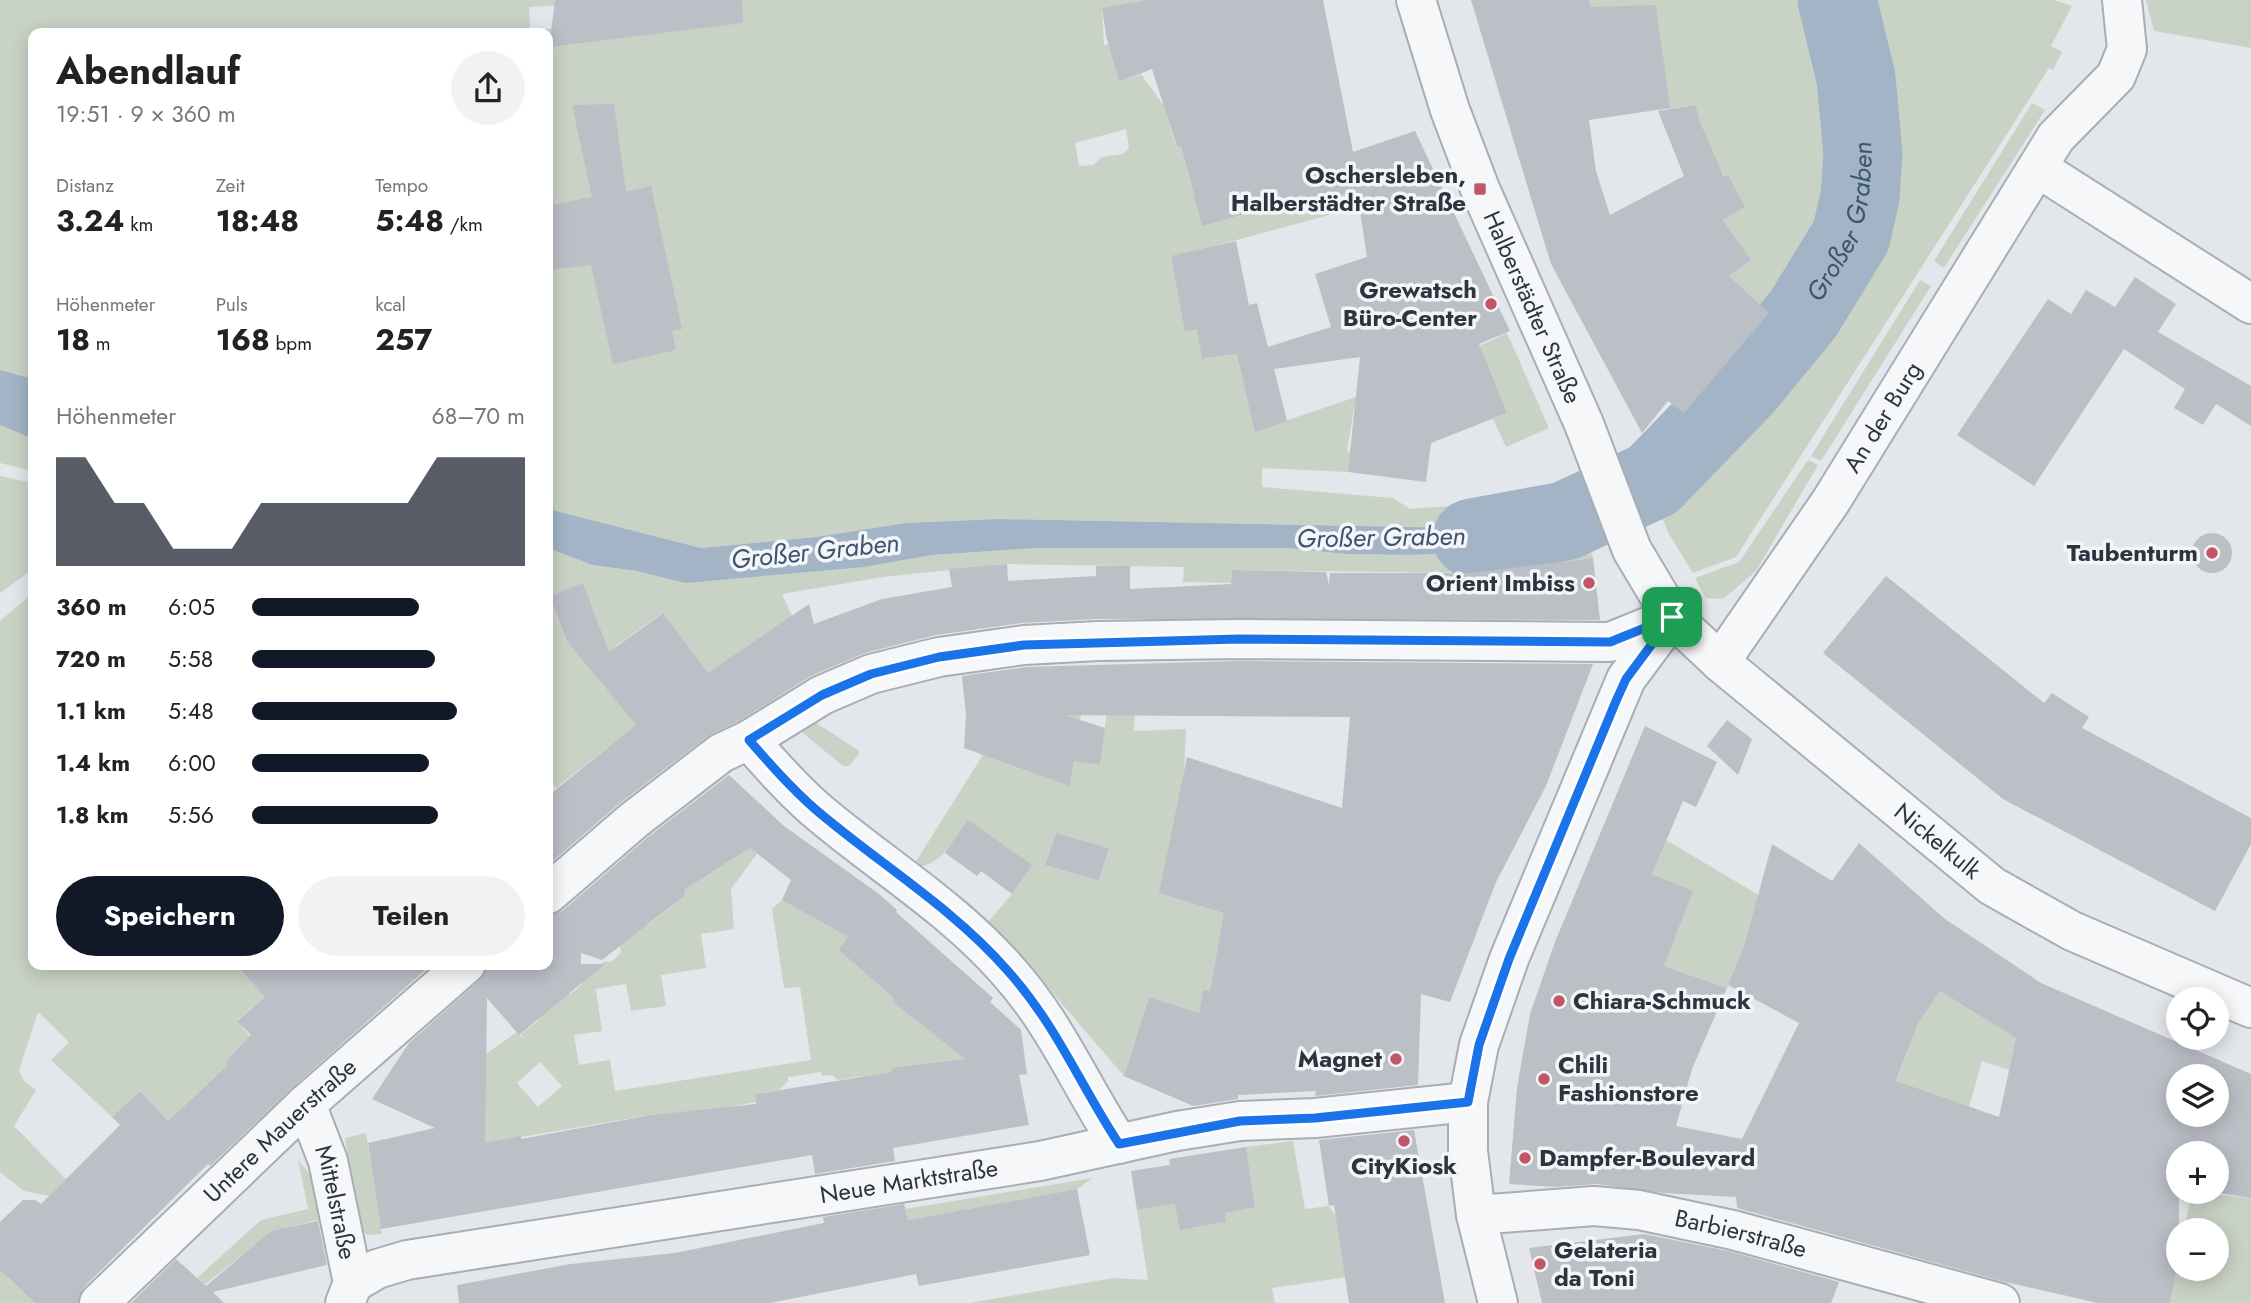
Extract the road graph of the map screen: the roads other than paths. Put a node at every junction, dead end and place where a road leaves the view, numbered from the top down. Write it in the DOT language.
graph roads {
  1 [pos="1416,0"];
  2 [pos="2122,0"];
  3 [pos="2038,168"];
  4 [pos="2251,304"];
  5 [pos="1669,612"];
  6 [pos="1720,662"];
  7 [pos="749,740"];
  8 [pos="553,890"];
  9 [pos="459,970"];
  10 [pos="2251,1008"];
  11 [pos="1468,1102"];
  12 [pos="306,1104"];
  13 [pos="1119,1144"];
  14 [pos="1476,1215"];
  15 [pos="349,1293"];
  16 [pos="99,1303"];
  17 [pos="1498,1303"];
  18 [pos="2000,1303"];
  1 -- 5 [label="street, Halberstädter Straße"];
  2 -- 3 [label="street, An der Burg"];
  3 -- 4 [label="street"];
  3 -- 6 [label="street, An der Burg"];
  5 -- 6 [label="street, Nickelkulk"];
  5 -- 7 [label="street"];
  5 -- 11 [label="street"];
  6 -- 10 [label="street, Nickelkulk"];
  7 -- 8 [label="street"];
  7 -- 13 [label="street"];
  9 -- 12 [label="street, Untere Mauerstraße"];
  11 -- 13 [label="street, Neue Marktstraße"];
  11 -- 14 [label="street"];
  12 -- 15 [label="street, Mittelstraße"];
  12 -- 16 [label="street, Untere Mauerstraße"];
  13 -- 15 [label="street, Neue Marktstraße"];
  14 -- 17 [label="street"];
  14 -- 18 [label="street, Barbierstraße"];
}
